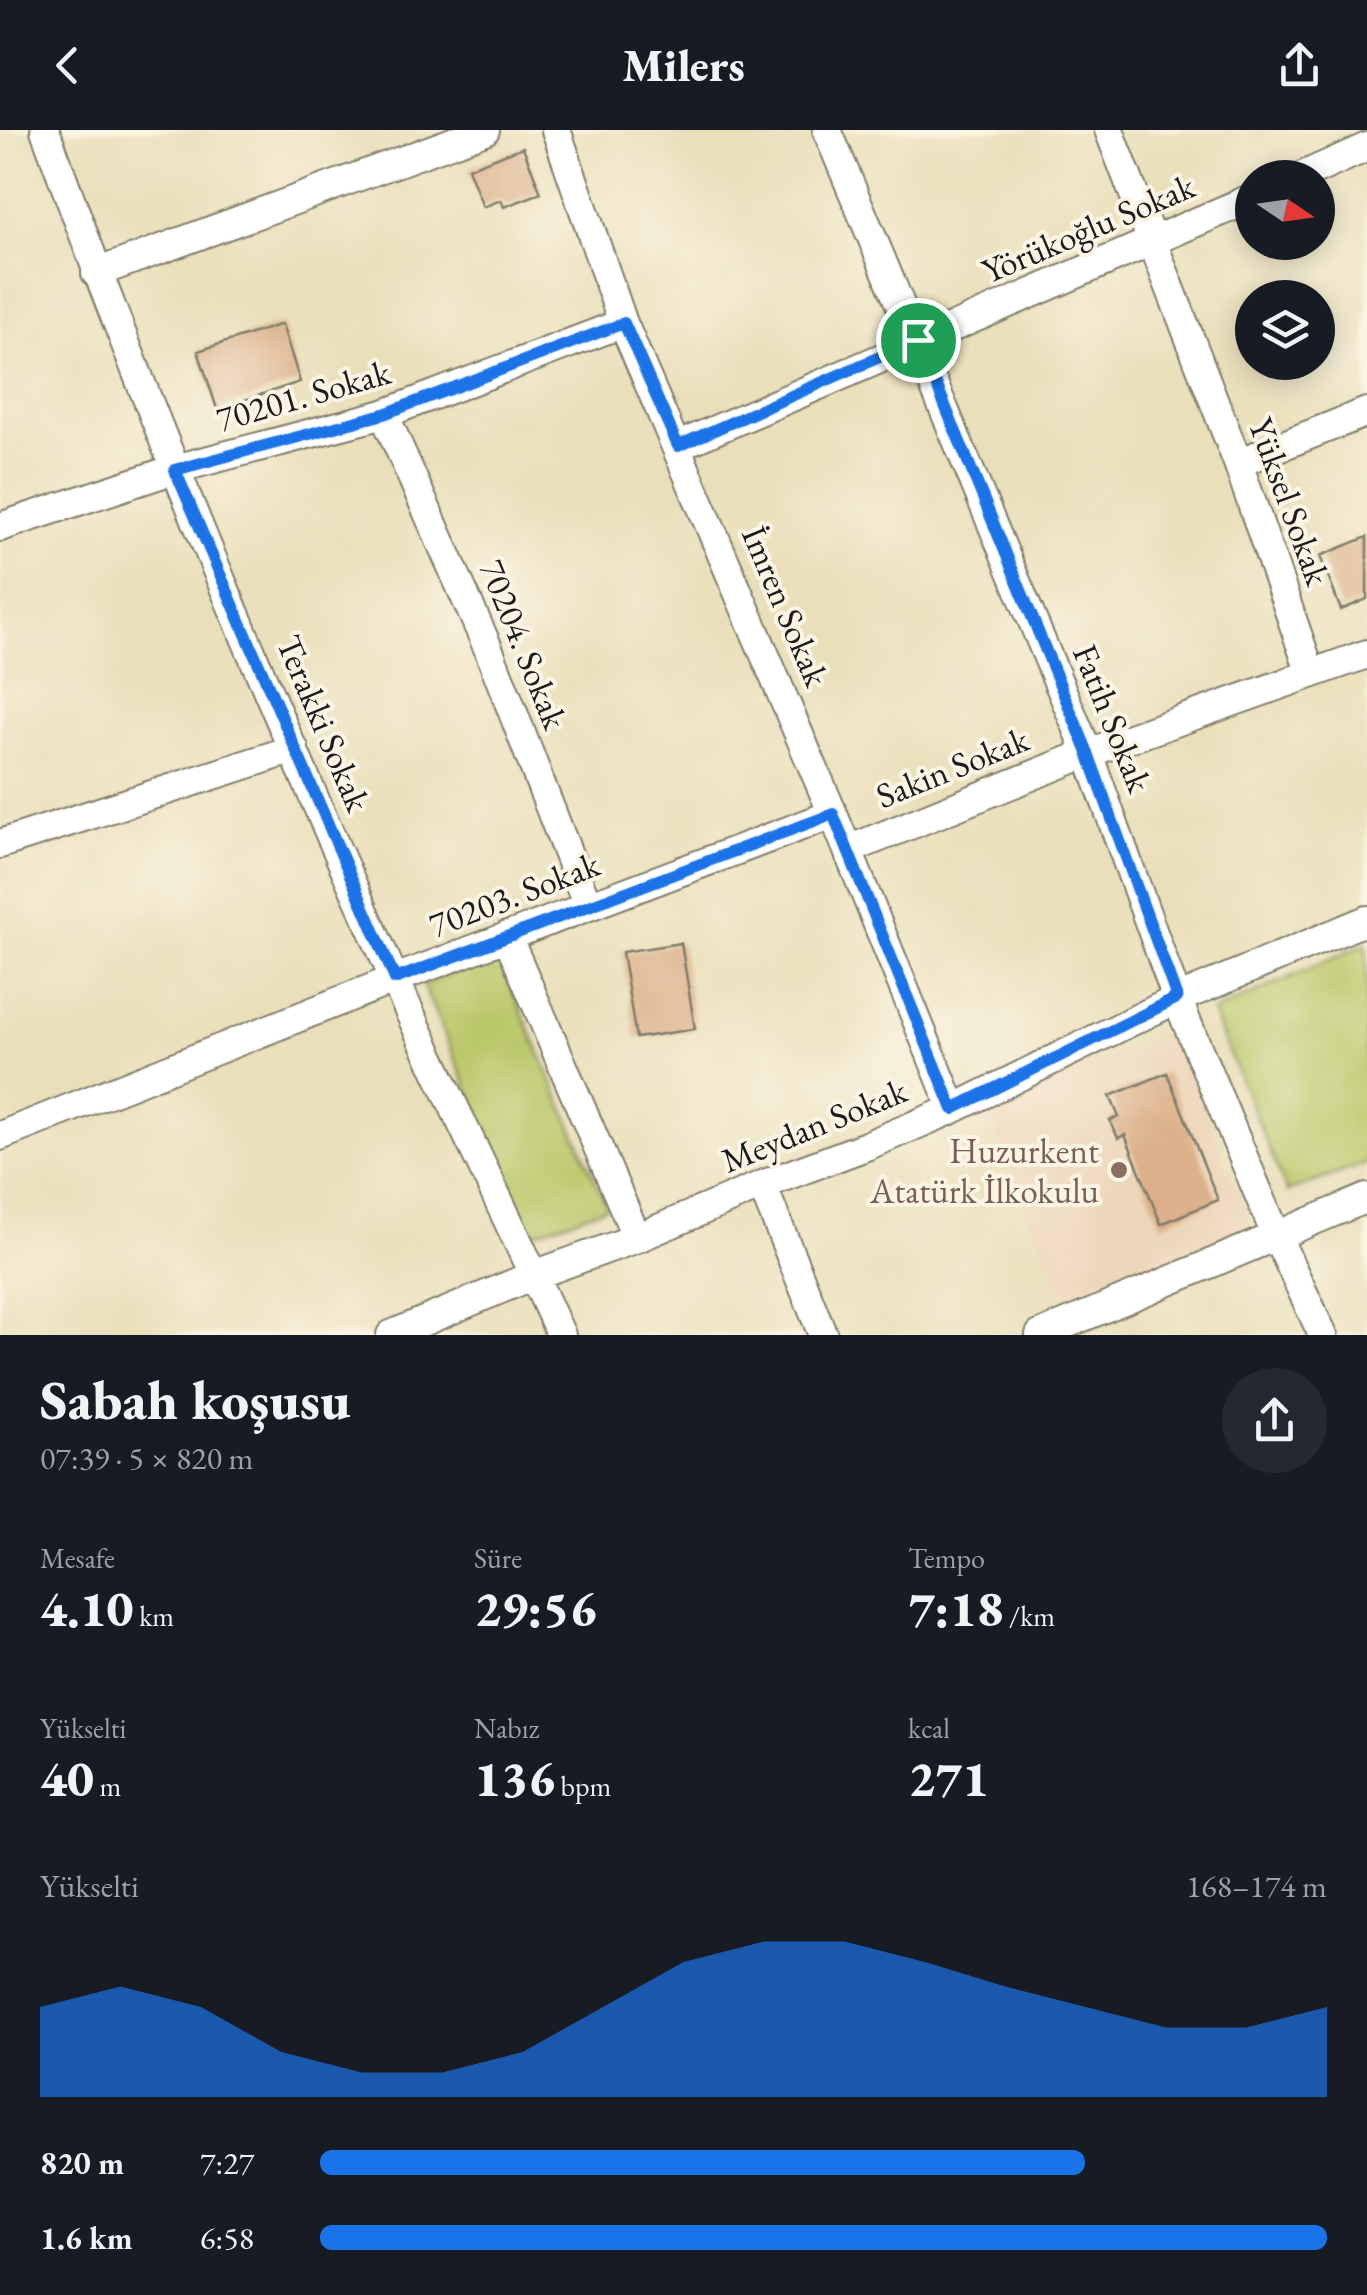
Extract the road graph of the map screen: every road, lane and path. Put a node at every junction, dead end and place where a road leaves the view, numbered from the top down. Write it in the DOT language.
graph roads {
  1 [pos="44,130"];
  2 [pos="485,130"];
  3 [pos="556,130"];
  4 [pos="827,130"];
  5 [pos="1108,130"];
  6 [pos="1367,147"];
  7 [pos="1335,161"];
  8 [pos="1235,206"];
  9 [pos="1154,242"];
  10 [pos="96,273"];
  11 [pos="624,323"];
  12 [pos="918,340"];
  13 [pos="1367,412"];
  14 [pos="384,414"];
  15 [pos="678,446"];
  16 [pos="1238,462"];
  17 [pos="175,470"];
  18 [pos="0,527"];
  19 [pos="1367,654"];
  20 [pos="1311,674"];
  21 [pos="294,749"];
  22 [pos="1088,753"];
  23 [pos="833,814"];
  24 [pos="0,844"];
  25 [pos="848,850"];
  26 [pos="588,906"];
  27 [pos="1367,920"];
  28 [pos="507,936"];
  29 [pos="395,979"];
  30 [pos="1177,998"];
  31 [pos="953,1109"];
  32 [pos="0,1136"];
  33 [pos="762,1185"];
  34 [pos="1367,1198"];
  35 [pos="1276,1235"];
  36 [pos="636,1238"];
  37 [pos="534,1275"];
  38 [pos="391,1335"];
  39 [pos="561,1335"];
  40 [pos="823,1335"];
  41 [pos="1040,1335"];
  42 [pos="1323,1335"];
  1 -- 10 [label="street, Terakki Sokak"];
  2 -- 10 [label="street"];
  3 -- 11 [label="street, İmren Sokak"];
  4 -- 12 [label="street, Fatih Sokak"];
  5 -- 9 [label="street, Yüksel Sokak"];
  6 -- 7 [label="street"];
  8 -- 9 [label="street, Yörükoğlu Sokak"];
  9 -- 12 [label="street, Yörükoğlu Sokak"];
  9 -- 16 [label="street, Yüksel Sokak"];
  10 -- 17 [label="street, Terakki Sokak"];
  11 -- 14 [label="street, 70201. Sokak"];
  11 -- 15 [label="street, İmren Sokak"];
  12 -- 15 [label="street, Yörükoğlu Sokak"];
  12 -- 22 [label="street, Fatih Sokak"];
  13 -- 16 [label="street"];
  14 -- 17 [label="street, 70201. Sokak"];
  14 -- 26 [label="street, 70204. Sokak"];
  15 -- 23 [label="street, İmren Sokak"];
  16 -- 20 [label="street, Yüksel Sokak"];
  17 -- 18 [label="street, 70201. Sokak"];
  17 -- 21 [label="street, Terakki Sokak"];
  19 -- 20 [label="street, Sakin Sokak"];
  20 -- 22 [label="street, Sakin Sokak"];
  21 -- 24 [label="street"];
  21 -- 29 [label="street, Terakki Sokak"];
  22 -- 25 [label="street, Sakin Sokak"];
  22 -- 30 [label="street, Fatih Sokak"];
  23 -- 25 [label="street, İmren Sokak"];
  23 -- 26 [label="street, 70203. Sokak"];
  25 -- 31 [label="street, İmren Sokak"];
  26 -- 28 [label="street, 70203. Sokak"];
  27 -- 30 [label="street, Meydan Sokak"];
  28 -- 29 [label="street, 70203. Sokak"];
  28 -- 36 [label="street"];
  29 -- 32 [label="street, 70203. Sokak"];
  29 -- 37 [label="street, Terakki Sokak"];
  30 -- 31 [label="street, Meydan Sokak"];
  30 -- 35 [label="street, Fatih Sokak"];
  31 -- 33 [label="street, Meydan Sokak"];
  33 -- 36 [label="street, Meydan Sokak"];
  33 -- 40 [label="street"];
  34 -- 35 [label="street"];
  35 -- 41 [label="street"];
  35 -- 42 [label="street, Fatih Sokak"];
  36 -- 37 [label="street, Meydan Sokak"];
  37 -- 38 [label="street, Meydan Sokak"];
  37 -- 39 [label="street, Terakki Sokak"];
}
